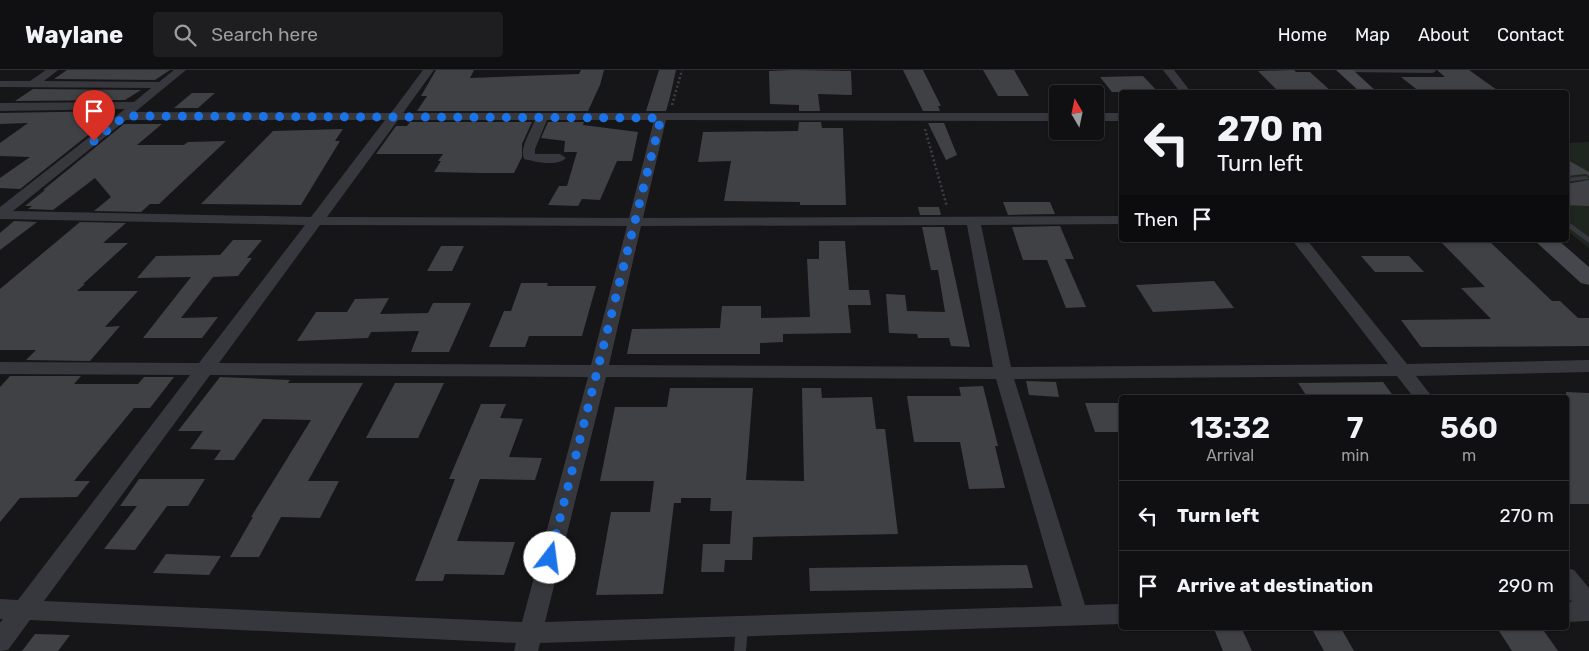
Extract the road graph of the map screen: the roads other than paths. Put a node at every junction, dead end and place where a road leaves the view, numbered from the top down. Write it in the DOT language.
graph roads {
  1 [pos="53,70"];
  2 [pos="181,70"];
  3 [pos="429,70"];
  4 [pos="1168,70"];
  5 [pos="1344,70"];
  6 [pos="1433,70"];
  7 [pos="0,84"];
  8 [pos="32,84"];
  9 [pos="163,85"];
  10 [pos="1184,90"];
  11 [pos="1367,90"];
  12 [pos="138,105"];
  13 [pos="0,107"];
  14 [pos="125,116"];
  15 [pos="1049,116"];
  16 [pos="1104,117"];
  17 [pos="1119,117"];
  18 [pos="394,118"];
  19 [pos="542,118"];
  20 [pos="666,118"];
  21 [pos="560,158"];
  22 [pos="1586,178"];
  23 [pos="1569,180"];
  24 [pos="0,215"];
  25 [pos="973,220"];
  26 [pos="1119,220"];
  27 [pos="315,221"];
  28 [pos="634,222"];
  29 [pos="1569,224"];
  30 [pos="1589,241"];
  31 [pos="1301,242"];
  32 [pos="1547,242"];
  33 [pos="1589,278"];
  34 [pos="1589,366"];
  35 [pos="0,368"];
  36 [pos="205,368"];
  37 [pos="1403,370"];
  38 [pos="598,372"];
  39 [pos="1003,373"];
  40 [pos="1422,395"];
  41 [pos="1569,580"];
  42 [pos="1589,605"];
  43 [pos="0,609"];
  44 [pos="25,609"];
  45 [pos="1569,612"];
  46 [pos="1589,612"];
  47 [pos="1076,614"];
  48 [pos="1119,614"];
  49 [pos="742,627"];
  50 [pos="0,642"];
  51 [pos="528,642"];
  52 [pos="740,651"];
  1 -- 8 [label="street"];
  2 -- 9 [label="street"];
  3 -- 18 [label="street"];
  4 -- 10 [label="street"];
  5 -- 6 [label="lane"];
  5 -- 11 [label="main road"];
  7 -- 8 [label="street"];
  8 -- 9 [label="street"];
  8 -- 13 [label="street"];
  9 -- 12 [label="street"];
  12 -- 13 [label="street"];
  12 -- 14 [label="street"];
  14 -- 18 [label="street"];
  14 -- 24 [label="street"];
  15 -- 20 [label="street"];
  16 -- 17 [label="street"];
  18 -- 19 [label="street"];
  18 -- 27 [label="street"];
  19 -- 20 [label="street"];
  19 -- 21 [label="street"];
  20 -- 28 [label="street"];
  22 -- 23 [label="lane"];
  24 -- 27 [label="street"];
  25 -- 26 [label="street"];
  25 -- 28 [label="street"];
  25 -- 39 [label="street"];
  27 -- 28 [label="street"];
  27 -- 36 [label="street"];
  28 -- 38 [label="street"];
  29 -- 30 [label="lane"];
  31 -- 37 [label="street"];
  32 -- 33 [label="main road"];
  34 -- 37 [label="street"];
  35 -- 36 [label="street"];
  36 -- 38 [label="street"];
  36 -- 44 [label="street"];
  37 -- 39 [label="street"];
  37 -- 40 [label="street"];
  38 -- 39 [label="street"];
  38 -- 51 [label="street"];
  39 -- 47 [label="street"];
  41 -- 42 [label="street"];
  43 -- 44 [label="street"];
  44 -- 50 [label="street"];
  44 -- 51 [label="street"];
  45 -- 46 [label="street"];
  47 -- 48 [label="street"];
  47 -- 49 [label="street"];
  49 -- 51 [label="street"];
  49 -- 52 [label="lane"];
}
